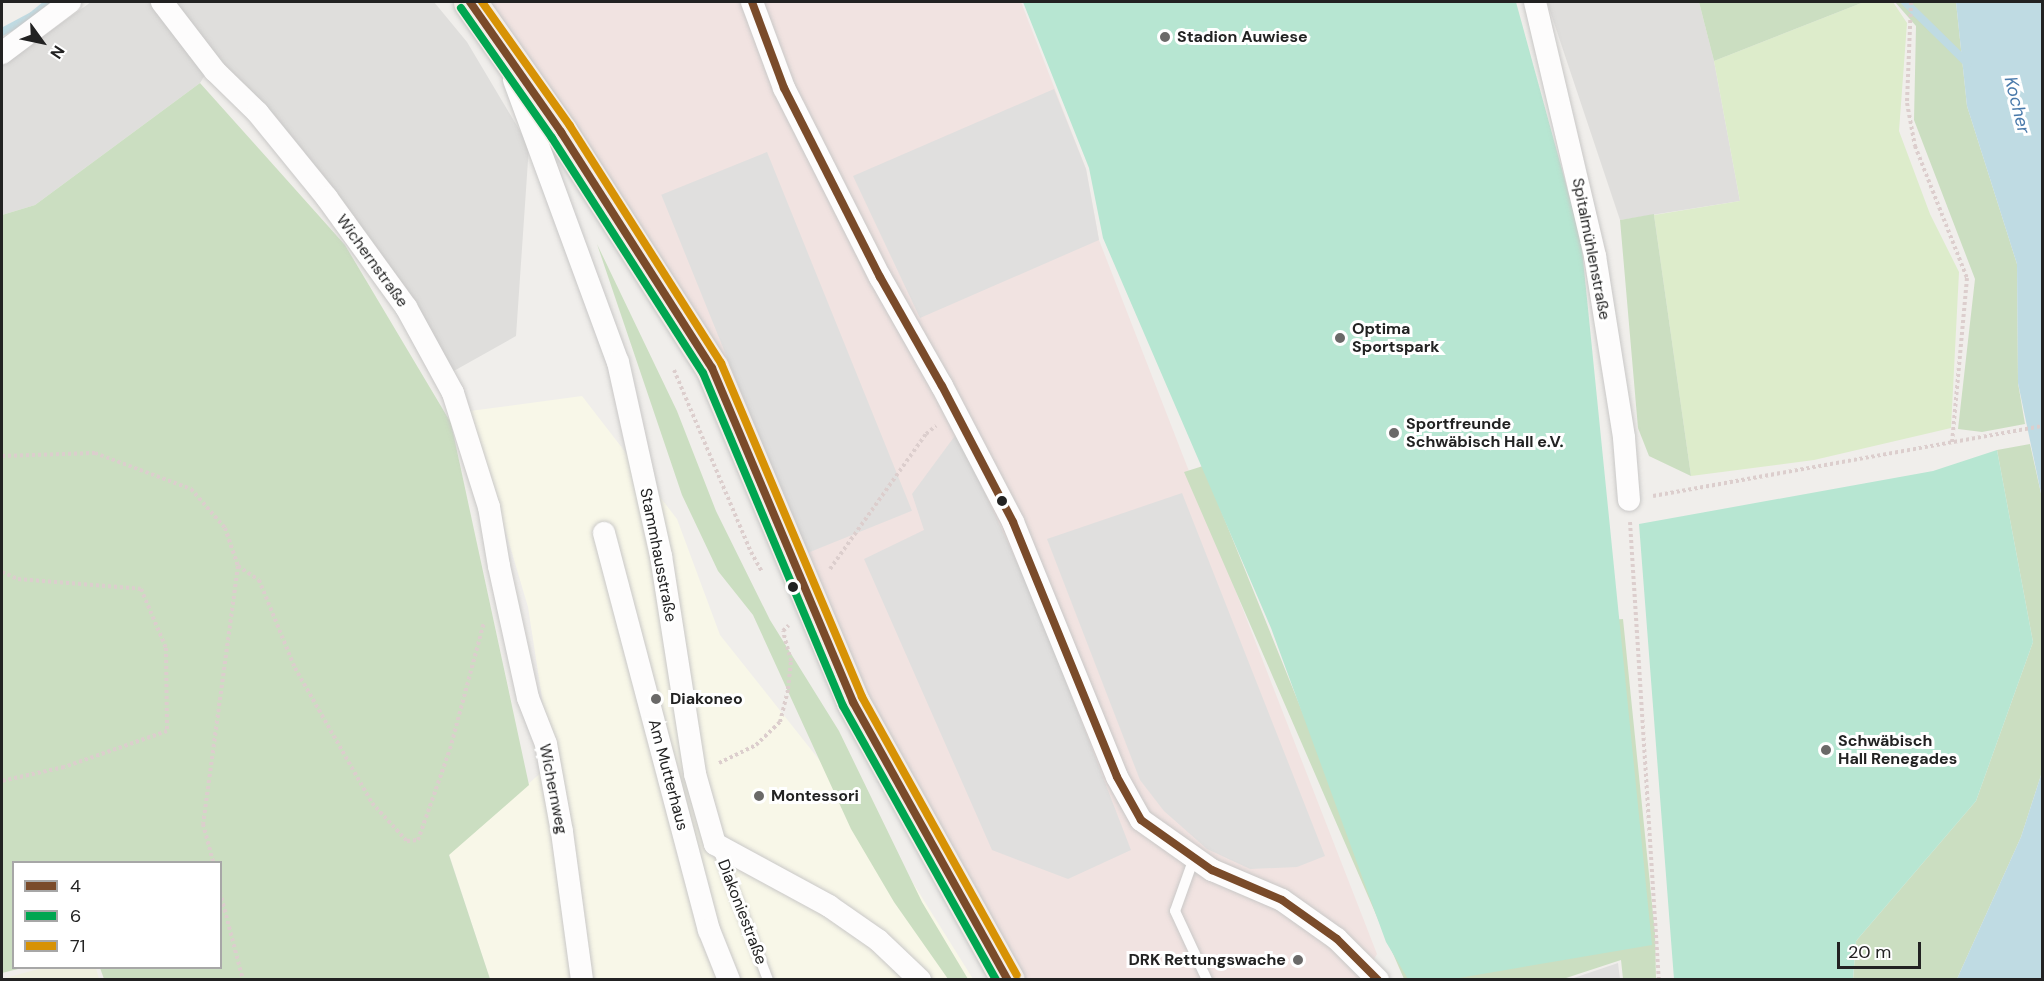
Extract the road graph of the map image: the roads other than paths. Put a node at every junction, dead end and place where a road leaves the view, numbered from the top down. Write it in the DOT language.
graph roads {
  1 [pos="70,2"];
  2 [pos="162,2"];
  3 [pos="471,2"];
  4 [pos="752,2"];
  5 [pos="1535,2"];
  6 [pos="497,38"];
  7 [pos="2,53"];
  8 [pos="1629,500"];
  9 [pos="604,533"];
  10 [pos="499,566"];
  11 [pos="716,844"];
  12 [pos="1194,858"];
  13 [pos="582,980"];
  14 [pos="729,980"];
  15 [pos="768,980"];
  16 [pos="920,980"];
  17 [pos="1008,980"];
  18 [pos="1207,980"];
  19 [pos="1378,980"];
  1 -- 7 [label="street"];
  2 -- 10 [label="street, Wichernstraße"];
  3 -- 6 [label="main road"];
  4 -- 12 [label="street"];
  5 -- 8 [label="street, Spitalmühlenstraße"];
  6 -- 11 [label="street, Stammhausstraße"];
  6 -- 17 [label="main road"];
  9 -- 14 [label="street, Am Mutterhaus"];
  10 -- 13 [label="street, Wichernweg"];
  11 -- 15 [label="lane, Diakoniestraße"];
  11 -- 16 [label="street"];
  12 -- 18 [label="lane"];
  12 -- 19 [label="street"];
}
